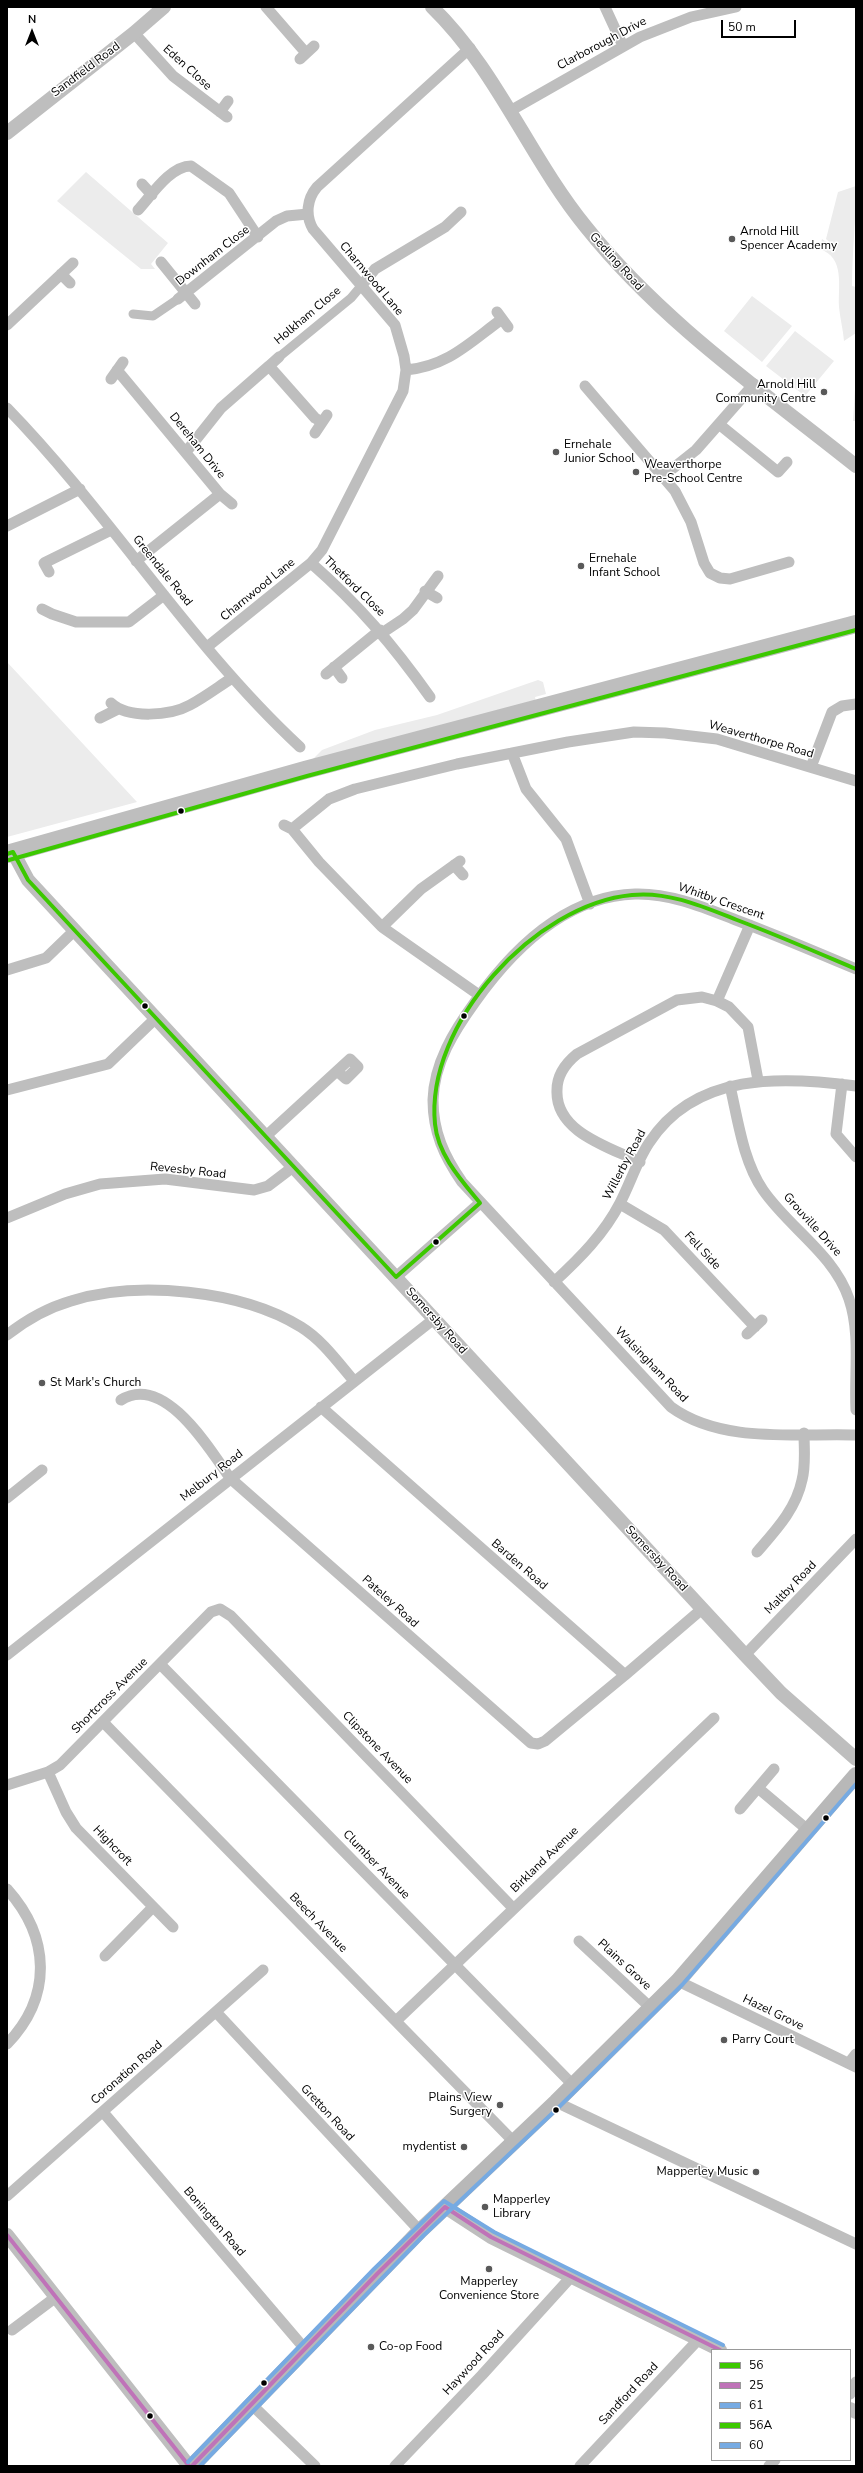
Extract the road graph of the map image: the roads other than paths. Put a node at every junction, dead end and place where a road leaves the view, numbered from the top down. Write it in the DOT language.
graph roads {
  1 [pos="164,7"];
  2 [pos="266,7"];
  3 [pos="432,7"];
  4 [pos="605,7"];
  5 [pos="736,7"];
  6 [pos="134,33"];
  7 [pos="623,46"];
  8 [pos="470,48"];
  9 [pos="307,53"];
  10 [pos="228,101"];
  11 [pos="510,111"];
  12 [pos="7,133"];
  13 [pos="142,184"];
  14 [pos="152,195"];
  15 [pos="138,210"];
  16 [pos="460,212"];
  17 [pos="308,214"];
  18 [pos="258,237"];
  19 [pos="161,262"];
  20 [pos="73,263"];
  21 [pos="62,274"];
  22 [pos="70,283"];
  23 [pos="362,285"];
  24 [pos="182,296"];
  25 [pos="195,304"];
  26 [pos="133,314"];
  27 [pos="502,319"];
  28 [pos="7,325"];
  29 [pos="279,357"];
  30 [pos="269,366"];
  31 [pos="117,370"];
  32 [pos="406,370"];
  33 [pos="754,384"];
  34 [pos="585,386"];
  35 [pos="7,408"];
  36 [pos="720,425"];
  37 [pos="315,432"];
  38 [pos="186,452"];
  39 [pos="787,462"];
  40 [pos="856,466"];
  41 [pos="662,477"];
  42 [pos="80,489"];
  43 [pos="220,494"];
  44 [pos="232,504"];
  45 [pos="7,526"];
  46 [pos="111,530"];
  47 [pos="136,560"];
  48 [pos="789,562"];
  49 [pos="311,563"];
  50 [pos="49,572"];
  51 [pos="438,576"];
  52 [pos="425,591"];
  53 [pos="164,595"];
  54 [pos="437,598"];
  55 [pos="59,605"];
  56 [pos="856,624"];
  57 [pos="381,631"];
  58 [pos="207,647"];
  59 [pos="232,678"];
  60 [pos="342,678"];
  61 [pos="430,697"];
  62 [pos="856,704"];
  63 [pos="100,718"];
  64 [pos="300,747"];
  65 [pos="512,753"];
  66 [pos="811,767"];
  67 [pos="856,781"];
  68 [pos="10,853"];
  69 [pos="463,875"];
  70 [pos="590,904"];
  71 [pos="750,925"];
  72 [pos="382,927"];
  73 [pos="75,930"];
  74 [pos="856,969"];
  75 [pos="7,970"];
  76 [pos="479,995"];
  77 [pos="717,1001"];
  78 [pos="156,1018"];
  79 [pos="337,1071"];
  80 [pos="758,1080"];
  81 [pos="842,1084"];
  82 [pos="730,1086"];
  83 [pos="856,1086"];
  84 [pos="7,1090"];
  85 [pos="265,1137"];
  86 [pos="856,1157"];
  87 [pos="640,1162"];
  88 [pos="293,1167"];
  89 [pos="480,1203"];
  90 [pos="620,1204"];
  91 [pos="7,1218"];
  92 [pos="396,1277"];
  93 [pos="554,1282"];
  94 [pos="854,1308"];
  95 [pos="434,1319"];
  96 [pos="755,1327"];
  97 [pos="7,1335"];
  98 [pos="354,1381"];
  99 [pos="122,1400"];
  100 [pos="321,1407"];
  101 [pos="856,1410"];
  102 [pos="804,1433"];
  103 [pos="856,1434"];
  104 [pos="42,1470"];
  105 [pos="230,1478"];
  106 [pos="7,1498"];
  107 [pos="856,1539"];
  108 [pos="757,1552"];
  109 [pos="220,1609"];
  110 [pos="702,1609"];
  111 [pos="7,1655"];
  112 [pos="745,1655"];
  113 [pos="160,1664"];
  114 [pos="624,1675"];
  115 [pos="714,1718"];
  116 [pos="103,1722"];
  117 [pos="856,1759"];
  118 [pos="774,1769"];
  119 [pos="48,1772"];
  120 [pos="856,1775"];
  121 [pos="7,1785"];
  122 [pos="758,1788"];
  123 [pos="740,1809"];
  124 [pos="808,1831"];
  125 [pos="7,1889"];
  126 [pos="153,1908"];
  127 [pos="514,1908"];
  128 [pos="173,1928"];
  129 [pos="579,1941"];
  130 [pos="105,1956"];
  131 [pos="454,1963"];
  132 [pos="263,1970"];
  133 [pos="678,1981"];
  134 [pos="652,2009"];
  135 [pos="216,2012"];
  136 [pos="396,2021"];
  137 [pos="7,2044"];
  138 [pos="856,2054"];
  139 [pos="852,2065"];
  140 [pos="573,2085"];
  141 [pos="556,2102"];
  142 [pos="102,2112"];
  143 [pos="514,2142"];
  144 [pos="7,2196"];
  145 [pos="445,2207"];
  146 [pos="420,2231"];
  147 [pos="7,2235"];
  148 [pos="856,2244"];
  149 [pos="570,2276"];
  150 [pos="56,2296"];
  151 [pos="12,2330"];
  152 [pos="698,2340"];
  153 [pos="305,2349"];
  154 [pos="718,2349"];
  155 [pos="856,2382"];
  156 [pos="851,2392"];
  157 [pos="251,2404"];
  158 [pos="191,2466"];
  159 [pos="315,2466"];
  160 [pos="395,2466"];
  161 [pos="580,2466"];
  1 -- 6 [label="street, Sandfield Road"];
  2 -- 9 [label="street"];
  3 -- 8 [label="street, Gedling Road"];
  4 -- 7 [label="street"];
  5 -- 7 [label="street, Clarborough Drive"];
  6 -- 10 [label="street, Eden Close"];
  6 -- 12 [label="street, Sandfield Road"];
  7 -- 11 [label="street, Clarborough Drive"];
  8 -- 11 [label="street, Gedling Road"];
  8 -- 17 [label="street"];
  11 -- 33 [label="street, Gedling Road"];
  13 -- 14 [label="street"];
  14 -- 15 [label="street"];
  14 -- 18 [label="street"];
  16 -- 23 [label="street"];
  17 -- 18 [label="street, Downham Close"];
  17 -- 23 [label="street, Charnwood Lane"];
  18 -- 24 [label="street, Downham Close"];
  19 -- 24 [label="street"];
  20 -- 21 [label="street"];
  21 -- 22 [label="street"];
  21 -- 28 [label="street"];
  23 -- 29 [label="street, Holkham Close"];
  23 -- 32 [label="street, Charnwood Lane"];
  24 -- 25 [label="street"];
  24 -- 26 [label="street, Downham Close"];
  27 -- 32 [label="street"];
  29 -- 30 [label="street, Holkham Close"];
  30 -- 37 [label="street"];
  30 -- 38 [label="street, Holkham Close"];
  31 -- 38 [label="street, Dereham Drive"];
  32 -- 49 [label="street, Charnwood Lane"];
  33 -- 36 [label="street"];
  33 -- 40 [label="street, Gedling Road"];
  34 -- 41 [label="street"];
  35 -- 42 [label="street, Greendale Road"];
  36 -- 39 [label="street"];
  36 -- 41 [label="street"];
  38 -- 43 [label="street, Dereham Drive"];
  41 -- 48 [label="street"];
  42 -- 45 [label="street"];
  42 -- 46 [label="street, Greendale Road"];
  43 -- 44 [label="street"];
  43 -- 47 [label="street, Dereham Drive"];
  46 -- 47 [label="street, Greendale Road"];
  46 -- 50 [label="street"];
  47 -- 53 [label="street, Greendale Road"];
  49 -- 57 [label="street, Thetford Close"];
  49 -- 58 [label="street, Charnwood Lane"];
  51 -- 52 [label="street, Thetford Close"];
  52 -- 54 [label="street"];
  52 -- 57 [label="street, Thetford Close"];
  53 -- 55 [label="street"];
  53 -- 58 [label="street, Greendale Road"];
  56 -- 68 [label="main road"];
  57 -- 60 [label="street, Thetford Close"];
  57 -- 61 [label="street, Thetford Close"];
  58 -- 59 [label="street, Greendale Road"];
  59 -- 63 [label="street"];
  59 -- 64 [label="street, Greendale Road"];
  62 -- 66 [label="street"];
  65 -- 66 [label="street, Weaverthorpe Road"];
  65 -- 70 [label="street"];
  65 -- 72 [label="street, Weaverthorpe Road"];
  66 -- 67 [label="street, Weaverthorpe Road"];
  68 -- 73 [label="street, Somersby Road"];
  69 -- 72 [label="street"];
  70 -- 71 [label="street, Whitby Crescent"];
  70 -- 76 [label="street, Whitby Crescent"];
  71 -- 74 [label="street, Whitby Crescent"];
  71 -- 77 [label="street"];
  72 -- 76 [label="street, Weaverthorpe Road"];
  73 -- 75 [label="street"];
  73 -- 78 [label="street, Somersby Road"];
  76 -- 89 [label="street, Whitby Crescent"];
  77 -- 80 [label="street"];
  77 -- 87 [label="street"];
  78 -- 84 [label="street"];
  78 -- 85 [label="street, Somersby Road"];
  79 -- 85 [label="street"];
  80 -- 81 [label="street, Willerby Road"];
  80 -- 82 [label="street, Willerby Road"];
  81 -- 83 [label="street, Willerby Road"];
  81 -- 86 [label="street"];
  82 -- 87 [label="street, Willerby Road"];
  82 -- 94 [label="street, Grouville Drive"];
  85 -- 88 [label="street, Somersby Road"];
  87 -- 90 [label="street, Willerby Road"];
  88 -- 91 [label="street, Revesby Road"];
  88 -- 92 [label="street, Somersby Road"];
  89 -- 92 [label="street"];
  89 -- 93 [label="street, Walsingham Road"];
  90 -- 93 [label="street, Willerby Road"];
  90 -- 96 [label="street, Fell Side"];
  92 -- 95 [label="street, Somersby Road"];
  93 -- 102 [label="street, Walsingham Road"];
  94 -- 101 [label="street, Grouville Drive"];
  95 -- 98 [label="street, Melbury Road"];
  95 -- 110 [label="street, Somersby Road"];
  97 -- 98 [label="street"];
  98 -- 100 [label="street, Melbury Road"];
  99 -- 105 [label="street, Pateley Road"];
  100 -- 105 [label="street, Melbury Road"];
  100 -- 114 [label="street, Barden Road"];
  102 -- 103 [label="street, Walsingham Road"];
  102 -- 108 [label="street"];
  104 -- 106 [label="street"];
  105 -- 111 [label="street, Melbury Road"];
  105 -- 114 [label="street, Pateley Road"];
  107 -- 112 [label="street, Maltby Road"];
  109 -- 113 [label="street, Shortcross Avenue"];
  109 -- 127 [label="street, Clipstone Avenue"];
  110 -- 112 [label="street, Somersby Road"];
  110 -- 114 [label="street"];
  112 -- 117 [label="street, Somersby Road"];
  113 -- 116 [label="street, Shortcross Avenue"];
  113 -- 131 [label="street, Clumber Avenue"];
  115 -- 127 [label="street, Birkland Avenue"];
  116 -- 119 [label="street, Shortcross Avenue"];
  116 -- 136 [label="street, Beech Avenue"];
  118 -- 122 [label="street"];
  119 -- 121 [label="street, Shortcross Avenue"];
  119 -- 126 [label="street, Highcroft"];
  120 -- 124 [label="main road"];
  122 -- 123 [label="street"];
  122 -- 124 [label="street"];
  124 -- 133 [label="main road"];
  125 -- 137 [label="street"];
  126 -- 128 [label="street, Highcroft"];
  126 -- 130 [label="street"];
  127 -- 131 [label="street, Birkland Avenue"];
  129 -- 134 [label="street, Plains Grove"];
  131 -- 136 [label="street, Birkland Avenue"];
  131 -- 140 [label="street, Clumber Avenue"];
  132 -- 135 [label="street, Coronation Road"];
  133 -- 134 [label="main road"];
  133 -- 139 [label="street, Hazel Grove"];
  134 -- 140 [label="main road"];
  135 -- 142 [label="street, Coronation Road"];
  135 -- 146 [label="street, Gretton Road"];
  136 -- 143 [label="street, Beech Avenue"];
  138 -- 139 [label="street"];
  140 -- 141 [label="main road"];
  141 -- 143 [label="main road"];
  141 -- 148 [label="street"];
  142 -- 144 [label="street, Coronation Road"];
  142 -- 153 [label="street, Bonington Road"];
  143 -- 145 [label="main road"];
  145 -- 146 [label="main road"];
  145 -- 149 [label="street"];
  146 -- 153 [label="main road"];
  147 -- 150 [label="street"];
  149 -- 152 [label="street"];
  149 -- 160 [label="street, Haywood Road"];
  150 -- 151 [label="street"];
  150 -- 158 [label="street"];
  152 -- 154 [label="street"];
  152 -- 161 [label="street, Sandford Road"];
  153 -- 157 [label="main road"];
  155 -- 156 [label="street"];
  157 -- 158 [label="main road"];
  157 -- 159 [label="street"];
}
